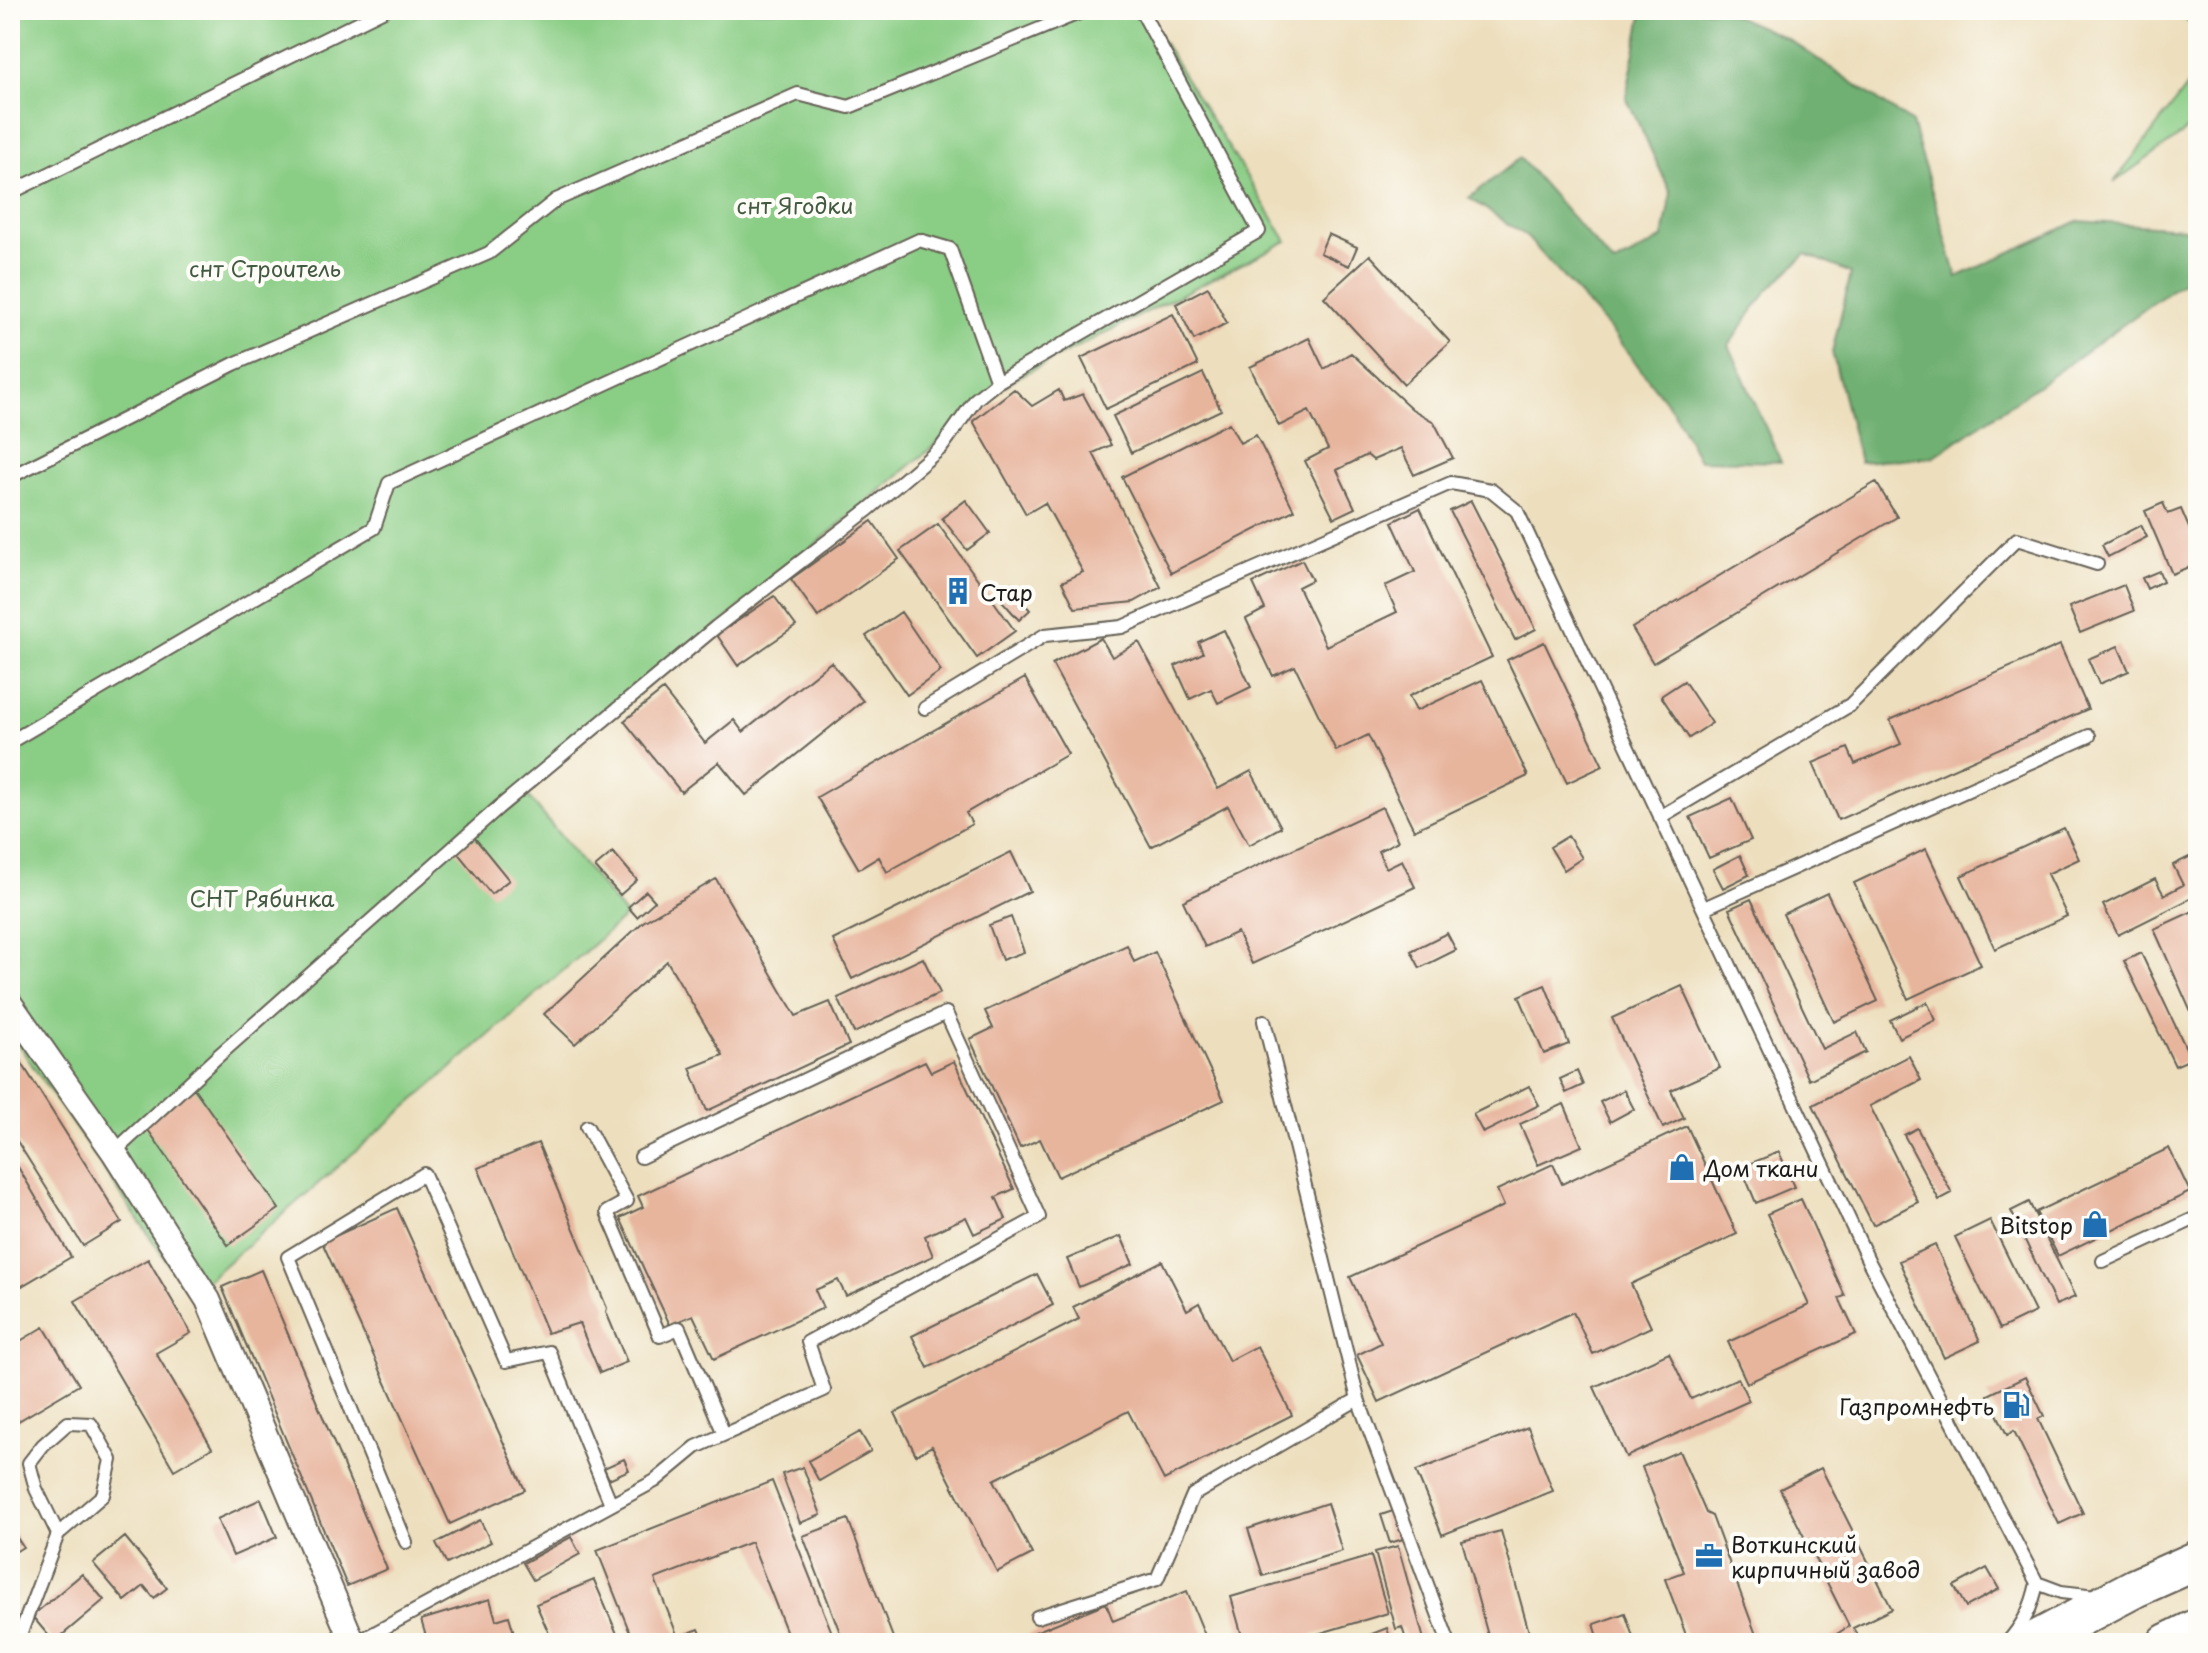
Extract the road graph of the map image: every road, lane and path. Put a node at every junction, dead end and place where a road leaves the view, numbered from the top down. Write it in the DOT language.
graph roads {
  1 [pos="384,10"];
  2 [pos="1086,10"];
  3 [pos="1141,10"];
  4 [pos="10,193"];
  5 [pos="997,382"];
  6 [pos="10,477"];
  7 [pos="2097,564"];
  8 [pos="925,708"];
  9 [pos="2089,736"];
  10 [pos="10,742"];
  11 [pos="1660,817"];
  12 [pos="1704,908"];
  13 [pos="14,1016"];
  14 [pos="1264,1021"];
  15 [pos="587,1127"];
  16 [pos="114,1152"];
  17 [pos="641,1157"];
  18 [pos="2198,1217"];
  19 [pos="2103,1261"];
  20 [pos="1358,1399"];
  21 [pos="724,1434"];
  22 [pos="611,1504"];
  23 [pos="58,1534"];
  24 [pos="406,1542"];
  25 [pos="2198,1560"];
  26 [pos="2037,1583"];
  27 [pos="2135,1588"];
  28 [pos="1037,1617"];
  29 [pos="2198,1628"];
  30 [pos="19,1636"];
  31 [pos="355,1643"];
  32 [pos="1449,1643"];
  33 [pos="2007,1643"];
  34 [pos="2031,1643"];
  35 [pos="2167,1643"];
  1 -- 4 [label="lane"];
  2 -- 6 [label="lane"];
  3 -- 5 [label="lane"];
  5 -- 10 [label="lane"];
  5 -- 16 [label="lane"];
  7 -- 11 [label="lane"];
  8 -- 11 [label="lane"];
  9 -- 12 [label="lane"];
  11 -- 12 [label="lane"];
  12 -- 26 [label="lane"];
  13 -- 16 [label="street"];
  14 -- 20 [label="lane"];
  15 -- 21 [label="lane"];
  16 -- 31 [label="street"];
  17 -- 21 [label="lane"];
  18 -- 19 [label="lane"];
  20 -- 28 [label="lane"];
  20 -- 32 [label="lane"];
  21 -- 22 [label="lane"];
  22 -- 24 [label="lane"];
  22 -- 31 [label="lane"];
  23 -- 23 [label="lane"];
  23 -- 30 [label="lane"];
  25 -- 27 [label="main road"];
  26 -- 27 [label="lane"];
  26 -- 33 [label="lane"];
  27 -- 34 [label="main road"];
  29 -- 35 [label="main road"];
}
